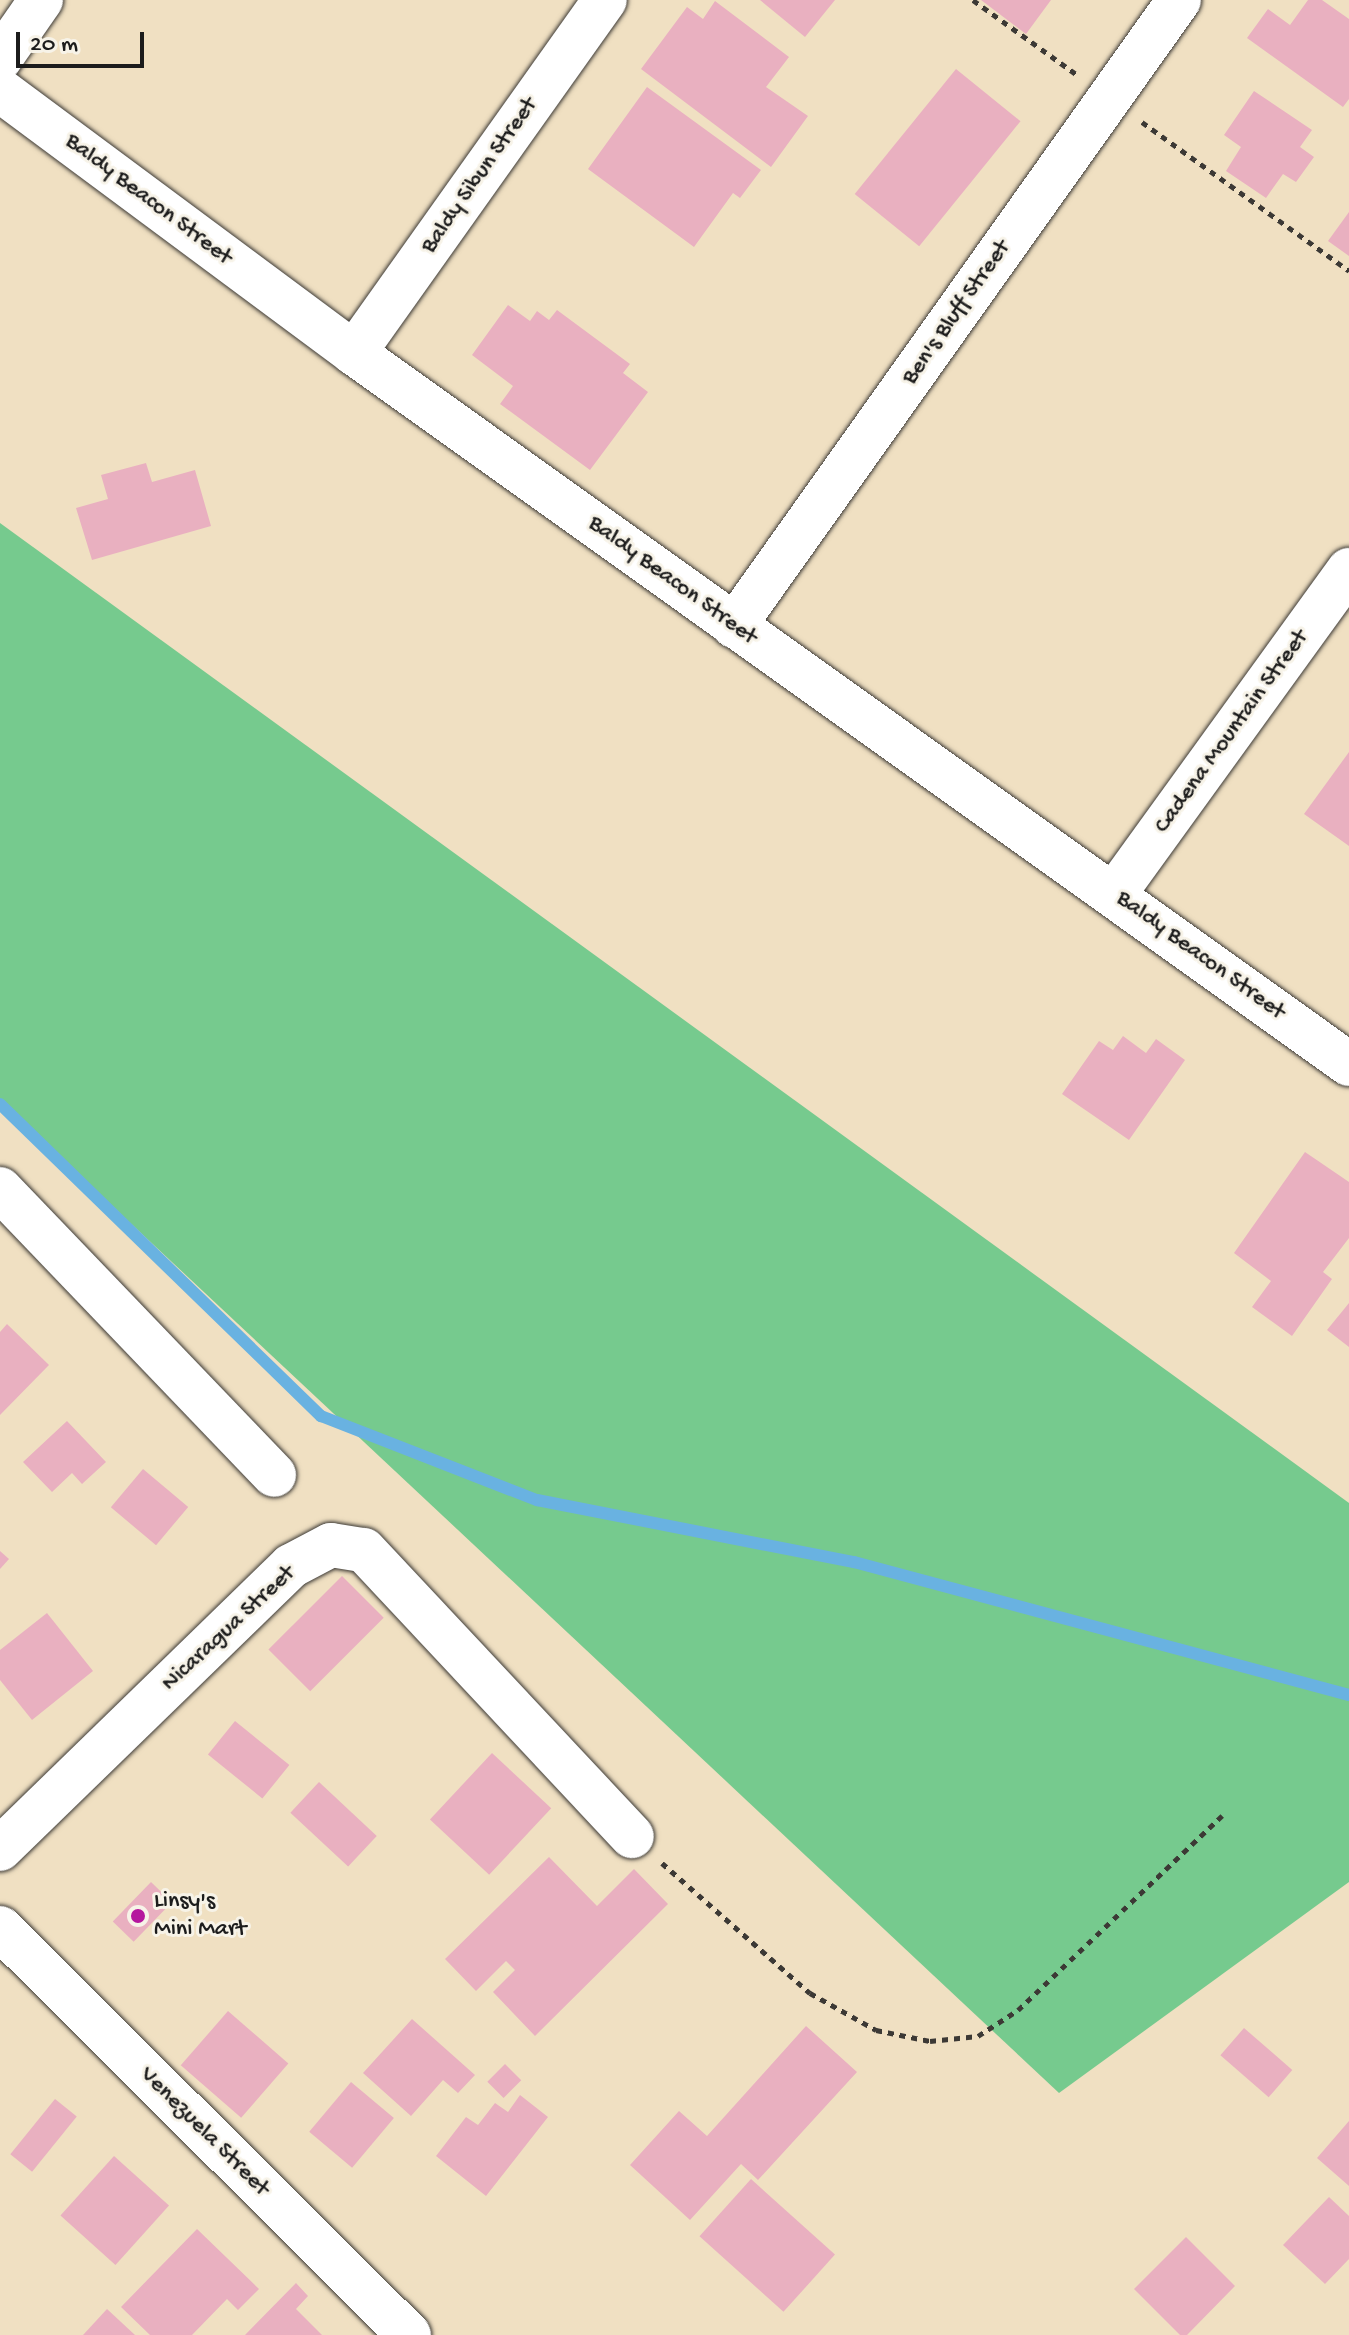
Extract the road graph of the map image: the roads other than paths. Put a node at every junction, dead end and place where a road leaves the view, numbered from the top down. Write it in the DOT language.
graph roads {
  1 [pos="41,0"];
  2 [pos="605,0"];
  3 [pos="1179,0"];
  4 [pos="0,59"];
  5 [pos="0,90"];
  6 [pos="354,353"];
  7 [pos="1349,570"];
  8 [pos="734,626"];
  9 [pos="1115,893"];
  10 [pos="1349,1064"];
  11 [pos="0,1189"];
  12 [pos="274,1475"];
  13 [pos="632,1836"];
  14 [pos="0,1849"];
  15 [pos="0,1928"];
  16 [pos="409,2335"];
  1 -- 4 [label="street"];
  2 -- 6 [label="street, Baldy Sibun Street"];
  3 -- 8 [label="street, Ben's Bluff Street"];
  5 -- 6 [label="street, Baldy Beacon Street"];
  6 -- 8 [label="street, Baldy Beacon Street"];
  7 -- 9 [label="street, Cadena Mountain Street"];
  8 -- 9 [label="street, Baldy Beacon Street"];
  9 -- 10 [label="street, Baldy Beacon Street"];
  11 -- 12 [label="street"];
  13 -- 14 [label="street, Nicaragua Street"];
  15 -- 16 [label="street, Venezuela Street"];
}
